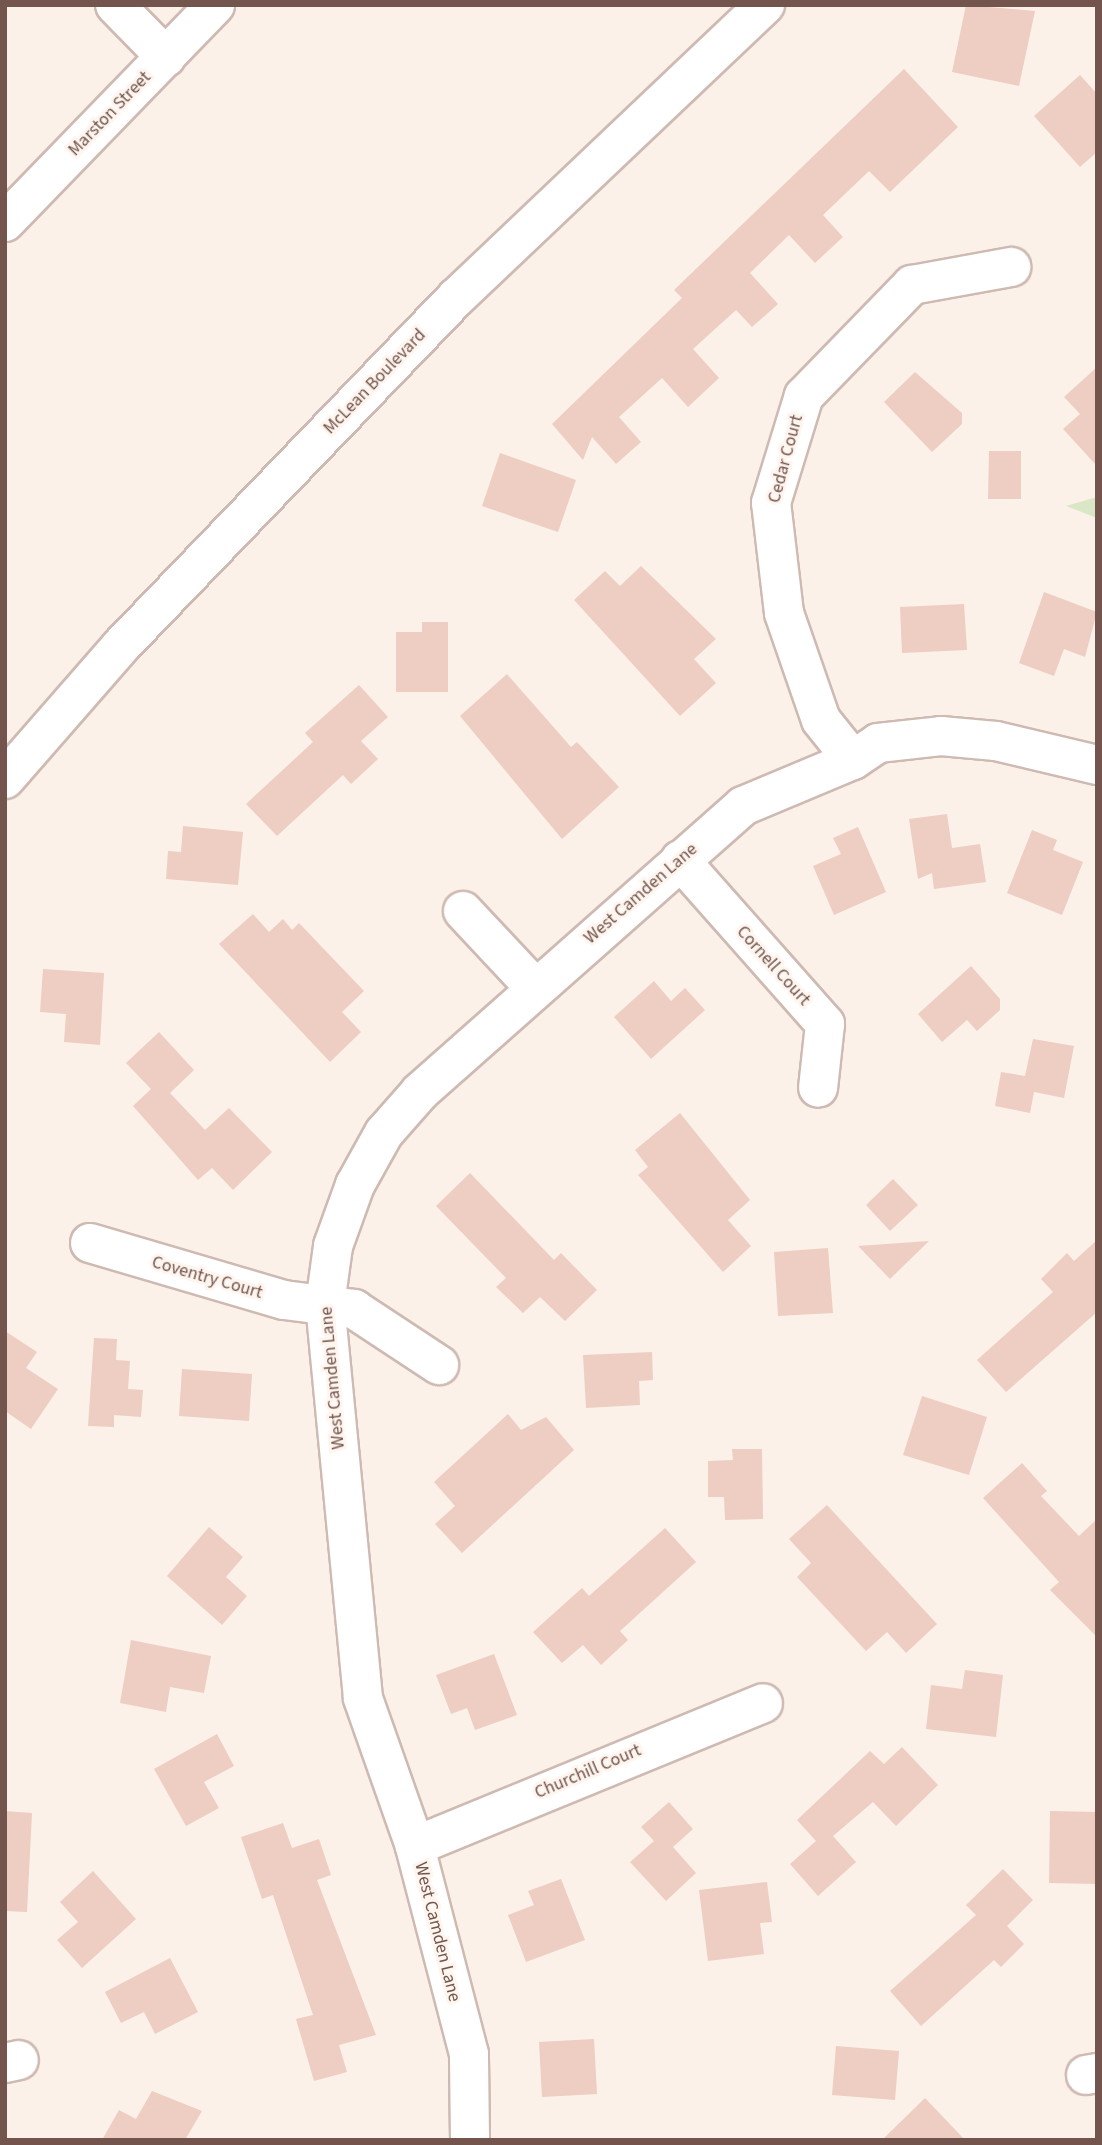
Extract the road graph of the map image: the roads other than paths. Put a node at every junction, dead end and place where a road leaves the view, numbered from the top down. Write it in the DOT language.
graph roads {
  1 [pos="115,5"];
  2 [pos="215,5"];
  3 [pos="765,5"];
  4 [pos="166,57"];
  5 [pos="5,222"];
  6 [pos="1011,267"];
  7 [pos="853,760"];
  8 [pos="1097,765"];
  9 [pos="5,779"];
  10 [pos="680,860"];
  11 [pos="463,911"];
  12 [pos="534,987"];
  13 [pos="817,1088"];
  14 [pos="90,1244"];
  15 [pos="325,1304"];
  16 [pos="439,1365"];
  17 [pos="763,1703"];
  18 [pos="415,1846"];
  19 [pos="470,2140"];
  1 -- 4 [label="street"];
  2 -- 4 [label="street, Marston Street"];
  3 -- 9 [label="street, McLean Boulevard"];
  4 -- 5 [label="street, Marston Street"];
  6 -- 7 [label="street, Cedar Court"];
  7 -- 8 [label="street, West Camden Lane"];
  7 -- 10 [label="street, West Camden Lane"];
  10 -- 12 [label="street, West Camden Lane"];
  10 -- 13 [label="street, Cornell Court"];
  11 -- 12 [label="street"];
  12 -- 15 [label="street, West Camden Lane"];
  14 -- 15 [label="street, Coventry Court"];
  15 -- 16 [label="street, Coventry Court"];
  15 -- 18 [label="street, West Camden Lane"];
  17 -- 18 [label="street, Churchill Court"];
  18 -- 19 [label="street, West Camden Lane"];
}
